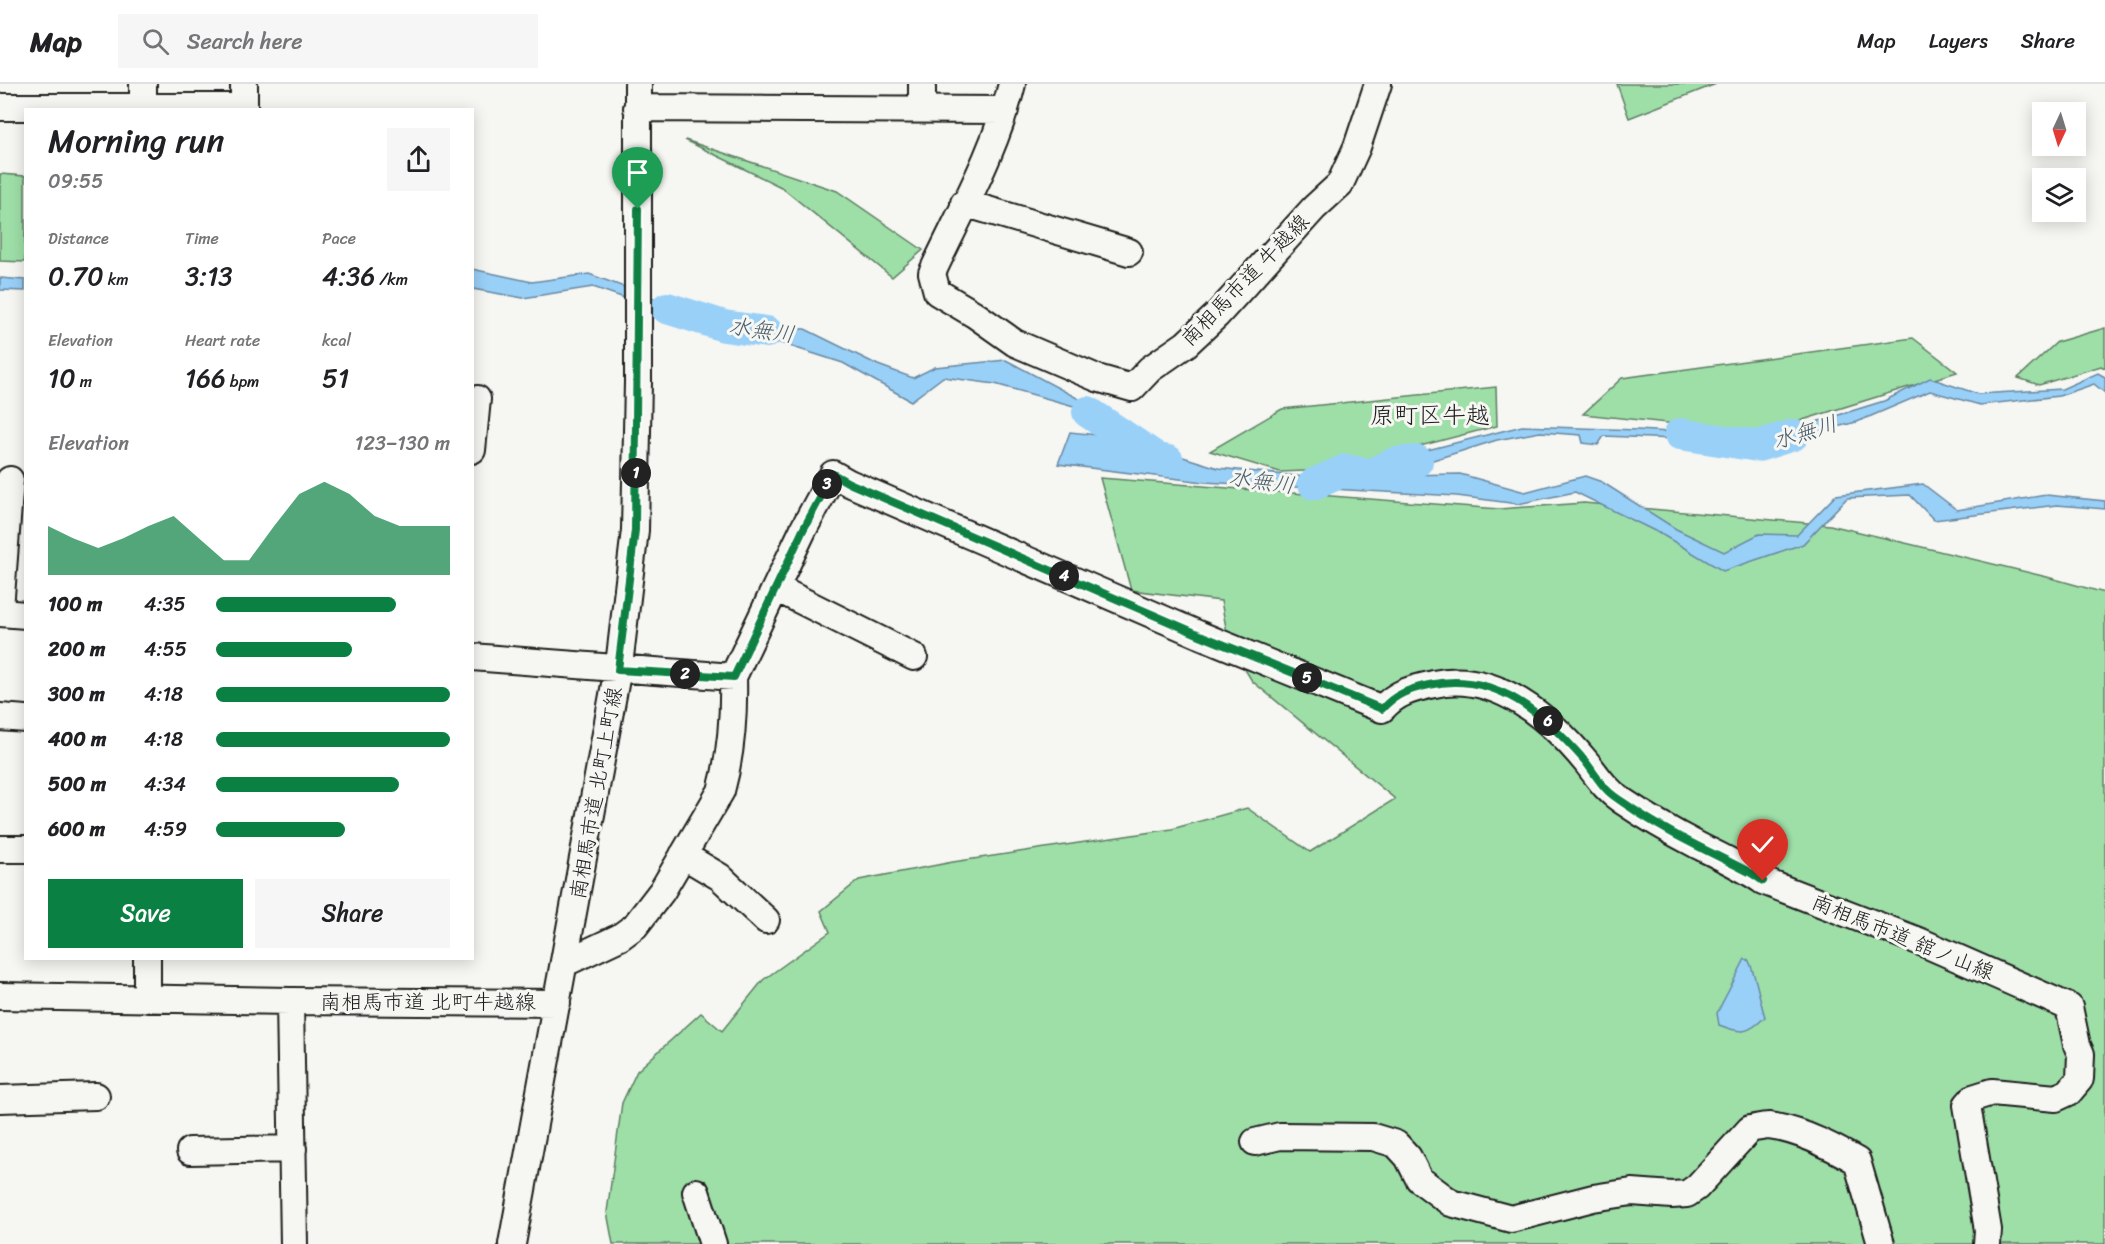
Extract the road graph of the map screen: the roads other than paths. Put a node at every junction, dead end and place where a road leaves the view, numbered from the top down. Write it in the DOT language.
graph roads {
  1 [pos="244,84"];
  2 [pos="1012,84"];
  3 [pos="1378,84"];
  4 [pos="143,96"];
  5 [pos="922,96"];
  6 [pos="638,105"];
  7 [pos="0,107"];
  8 [pos="1005,110"];
  9 [pos="964,203"];
  10 [pos="1129,252"];
  11 [pos="477,399"];
  12 [pos="474,430"];
  13 [pos="12,480"];
  14 [pos="776,588"];
  15 [pos="0,611"];
  16 [pos="24,615"];
  17 [pos="474,657"];
  18 [pos="914,657"];
  19 [pos="618,670"];
  20 [pos="734,677"];
  21 [pos="0,717"];
  22 [pos="24,719"];
  23 [pos="0,849"];
  24 [pos="24,849"];
  25 [pos="683,855"];
  26 [pos="766,920"];
  27 [pos="147,960"];
  28 [pos="565,963"];
  29 [pos="0,996"];
  30 [pos="147,999"];
  31 [pos="290,1001"];
  32 [pos="557,1003"];
  33 [pos="96,1096"];
  34 [pos="0,1099"];
  35 [pos="1255,1142"];
  36 [pos="293,1149"];
  37 [pos="190,1151"];
  38 [pos="696,1192"];
  39 [pos="294,1244"];
  40 [pos="512,1244"];
  41 [pos="713,1244"];
  42 [pos="1881,1244"];
  43 [pos="1988,1244"];
  1 -- 4 [label="street"];
  2 -- 8 [label="street, 南相馬市道 牛越線"];
  3 -- 9 [label="street, 南相馬市道 牛越線"];
  4 -- 7 [label="street"];
  5 -- 6 [label="street"];
  5 -- 8 [label="street"];
  6 -- 19 [label="street, 南相馬市道 北町上町線"];
  8 -- 9 [label="street, 南相馬市道 牛越線"];
  9 -- 10 [label="street"];
  11 -- 12 [label="street"];
  13 -- 15 [label="street"];
  14 -- 18 [label="street"];
  14 -- 20 [label="street"];
  14 -- 43 [label="street, 南相馬市道 舘ノ山線"];
  15 -- 16 [label="street"];
  17 -- 19 [label="street"];
  19 -- 20 [label="street"];
  19 -- 28 [label="street, 南相馬市道 北町上町線"];
  20 -- 25 [label="street"];
  21 -- 22 [label="street"];
  23 -- 24 [label="street"];
  25 -- 26 [label="street"];
  25 -- 28 [label="street"];
  27 -- 30 [label="street"];
  28 -- 32 [label="street, 南相馬市道 北町牛越線"];
  29 -- 30 [label="street, 南相馬市道 北町牛越線"];
  30 -- 31 [label="street, 南相馬市道 北町牛越線"];
  31 -- 32 [label="street, 南相馬市道 北町牛越線"];
  31 -- 36 [label="street"];
  32 -- 40 [label="street"];
  33 -- 34 [label="street"];
  35 -- 42 [label="street"];
  36 -- 37 [label="street"];
  36 -- 39 [label="street"];
  38 -- 41 [label="street"];
}
